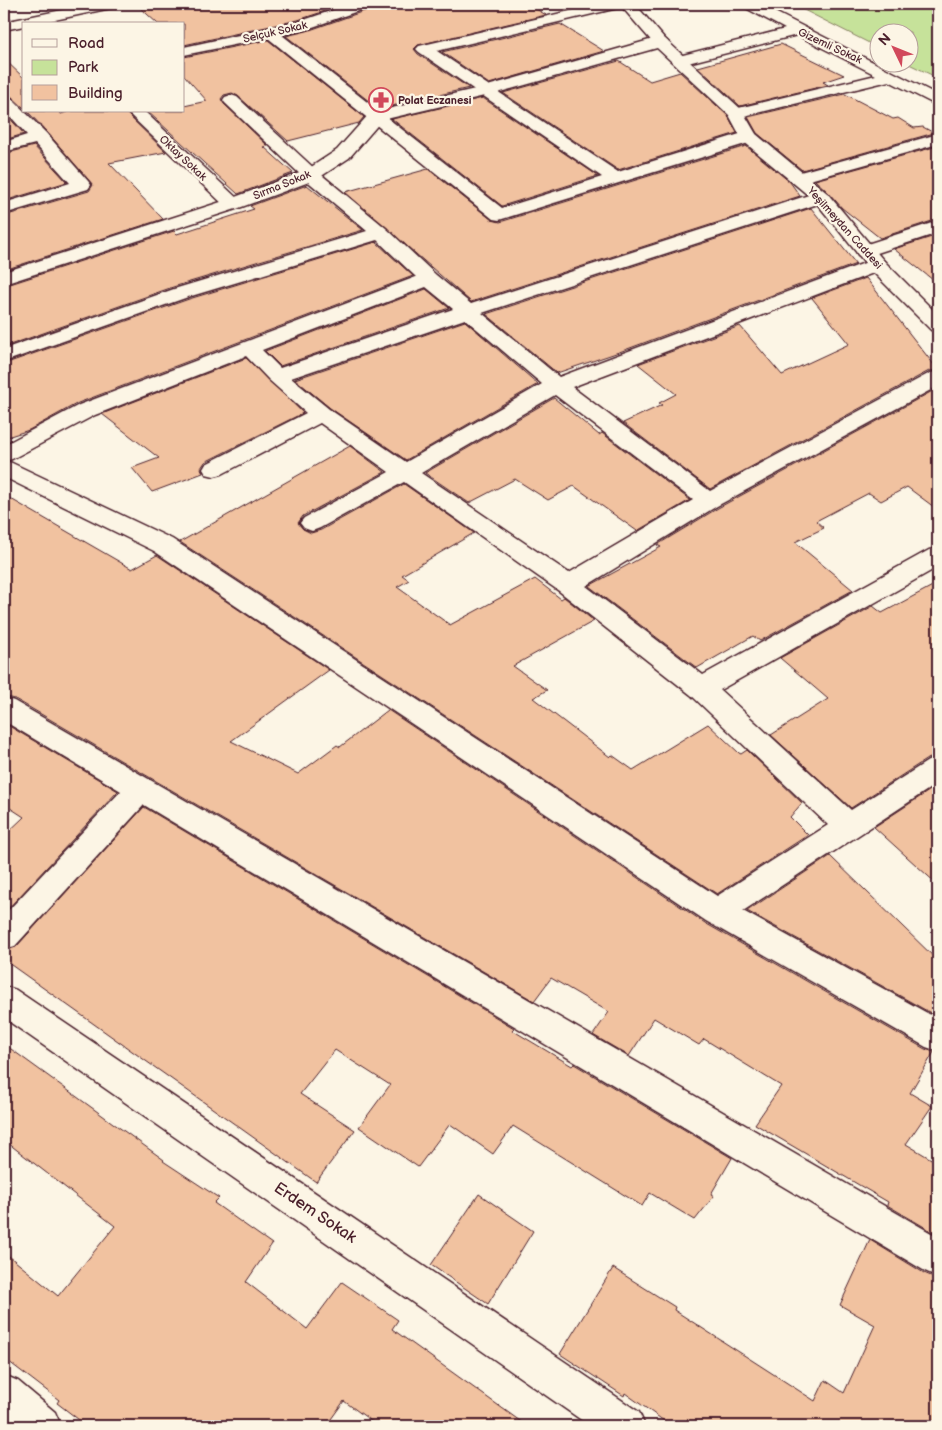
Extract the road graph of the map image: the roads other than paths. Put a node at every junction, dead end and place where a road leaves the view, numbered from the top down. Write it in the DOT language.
graph roads {
  1 [pos="111,4"];
  2 [pos="364,4"];
  3 [pos="617,4"];
  4 [pos="627,4"];
  5 [pos="749,4"];
  6 [pos="32,18"];
  7 [pos="4,26"];
  8 [pos="797,31"];
  9 [pos="272,34"];
  10 [pos="660,42"];
  11 [pos="185,52"];
  12 [pos="680,60"];
  13 [pos="892,76"];
  14 [pos="487,91"];
  15 [pos="4,100"];
  16 [pos="231,100"];
  17 [pos="938,100"];
  18 [pos="135,112"];
  19 [pos="736,113"];
  20 [pos="376,116"];
  21 [pos="40,137"];
  22 [pos="749,137"];
  23 [pos="938,139"];
  24 [pos="4,147"];
  25 [pos="311,175"];
  26 [pos="615,178"];
  27 [pos="799,178"];
  28 [pos="821,197"];
  29 [pos="233,204"];
  30 [pos="4,209"];
  31 [pos="938,227"];
  32 [pos="380,233"];
  33 [pos="871,258"];
  34 [pos="4,278"];
  35 [pos="429,279"];
  36 [pos="468,311"];
  37 [pos="937,323"];
  38 [pos="248,347"];
  39 [pos="4,356"];
  40 [pos="276,376"];
  41 [pos="938,378"];
  42 [pos="556,385"];
  43 [pos="321,414"];
  44 [pos="4,454"];
  45 [pos="4,468"];
  46 [pos="214,469"];
  47 [pos="406,472"];
  48 [pos="709,501"];
  49 [pos="312,523"];
  50 [pos="938,556"];
  51 [pos="568,585"];
  52 [pos="701,688"];
  53 [pos="4,708"];
  54 [pos="938,769"];
  55 [pos="142,788"];
  56 [pos="849,826"];
  57 [pos="717,912"];
  58 [pos="4,936"];
  59 [pos="4,1000"];
  60 [pos="938,1036"];
  61 [pos="938,1258"];
  62 [pos="4,1395"];
  63 [pos="41,1426"];
  64 [pos="625,1426"];
  1 -- 6 [label="street"];
  2 -- 9 [label="street, Selçuk Sokak"];
  3 -- 14 [label="street"];
  4 -- 10 [label="street, Yeşilmeydan Caddesi"];
  5 -- 8 [label="street, Gizemli Sokak"];
  6 -- 7 [label="street"];
  8 -- 12 [label="street"];
  8 -- 13 [label="street, Gizemli Sokak"];
  9 -- 11 [label="street, Selçuk Sokak"];
  9 -- 20 [label="street"];
  10 -- 12 [label="street, Yeşilmeydan Caddesi"];
  10 -- 14 [label="street"];
  12 -- 19 [label="street, Yeşilmeydan Caddesi"];
  13 -- 17 [label="street, Gizemli Sokak"];
  13 -- 19 [label="street"];
  14 -- 20 [label="street"];
  14 -- 26 [label="street"];
  15 -- 21 [label="street"];
  16 -- 25 [label="street"];
  18 -- 29 [label="street, Oktay Sokak"];
  19 -- 22 [label="street, Yeşilmeydan Caddesi"];
  20 -- 25 [label="street, Sırma Sokak"];
  20 -- 26 [label="street"];
  21 -- 24 [label="street"];
  21 -- 30 [label="street"];
  22 -- 26 [label="street"];
  22 -- 27 [label="street, Yeşilmeydan Caddesi"];
  23 -- 27 [label="street"];
  25 -- 29 [label="street, Sırma Sokak"];
  25 -- 32 [label="street"];
  27 -- 28 [label="street, Yeşilmeydan Caddesi"];
  28 -- 33 [label="street, Yeşilmeydan Caddesi"];
  28 -- 36 [label="street"];
  29 -- 34 [label="street, Sırma Sokak"];
  31 -- 33 [label="street"];
  32 -- 35 [label="street"];
  32 -- 39 [label="street"];
  33 -- 37 [label="street, Yeşilmeydan Caddesi"];
  33 -- 42 [label="street"];
  35 -- 36 [label="street"];
  35 -- 38 [label="street"];
  36 -- 40 [label="street"];
  36 -- 42 [label="street"];
  38 -- 40 [label="street"];
  38 -- 44 [label="street"];
  40 -- 43 [label="street"];
  41 -- 48 [label="street"];
  42 -- 47 [label="street"];
  42 -- 48 [label="street"];
  43 -- 46 [label="street"];
  43 -- 47 [label="street"];
  45 -- 57 [label="street"];
  47 -- 49 [label="street"];
  47 -- 51 [label="street"];
  48 -- 51 [label="street"];
  50 -- 52 [label="street"];
  51 -- 52 [label="street"];
  52 -- 56 [label="street"];
  53 -- 55 [label="street"];
  54 -- 56 [label="street"];
  55 -- 58 [label="street"];
  55 -- 61 [label="street"];
  56 -- 57 [label="street"];
  57 -- 60 [label="street"];
  59 -- 64 [label="street, Erdem Sokak"];
  62 -- 63 [label="street"];
}
